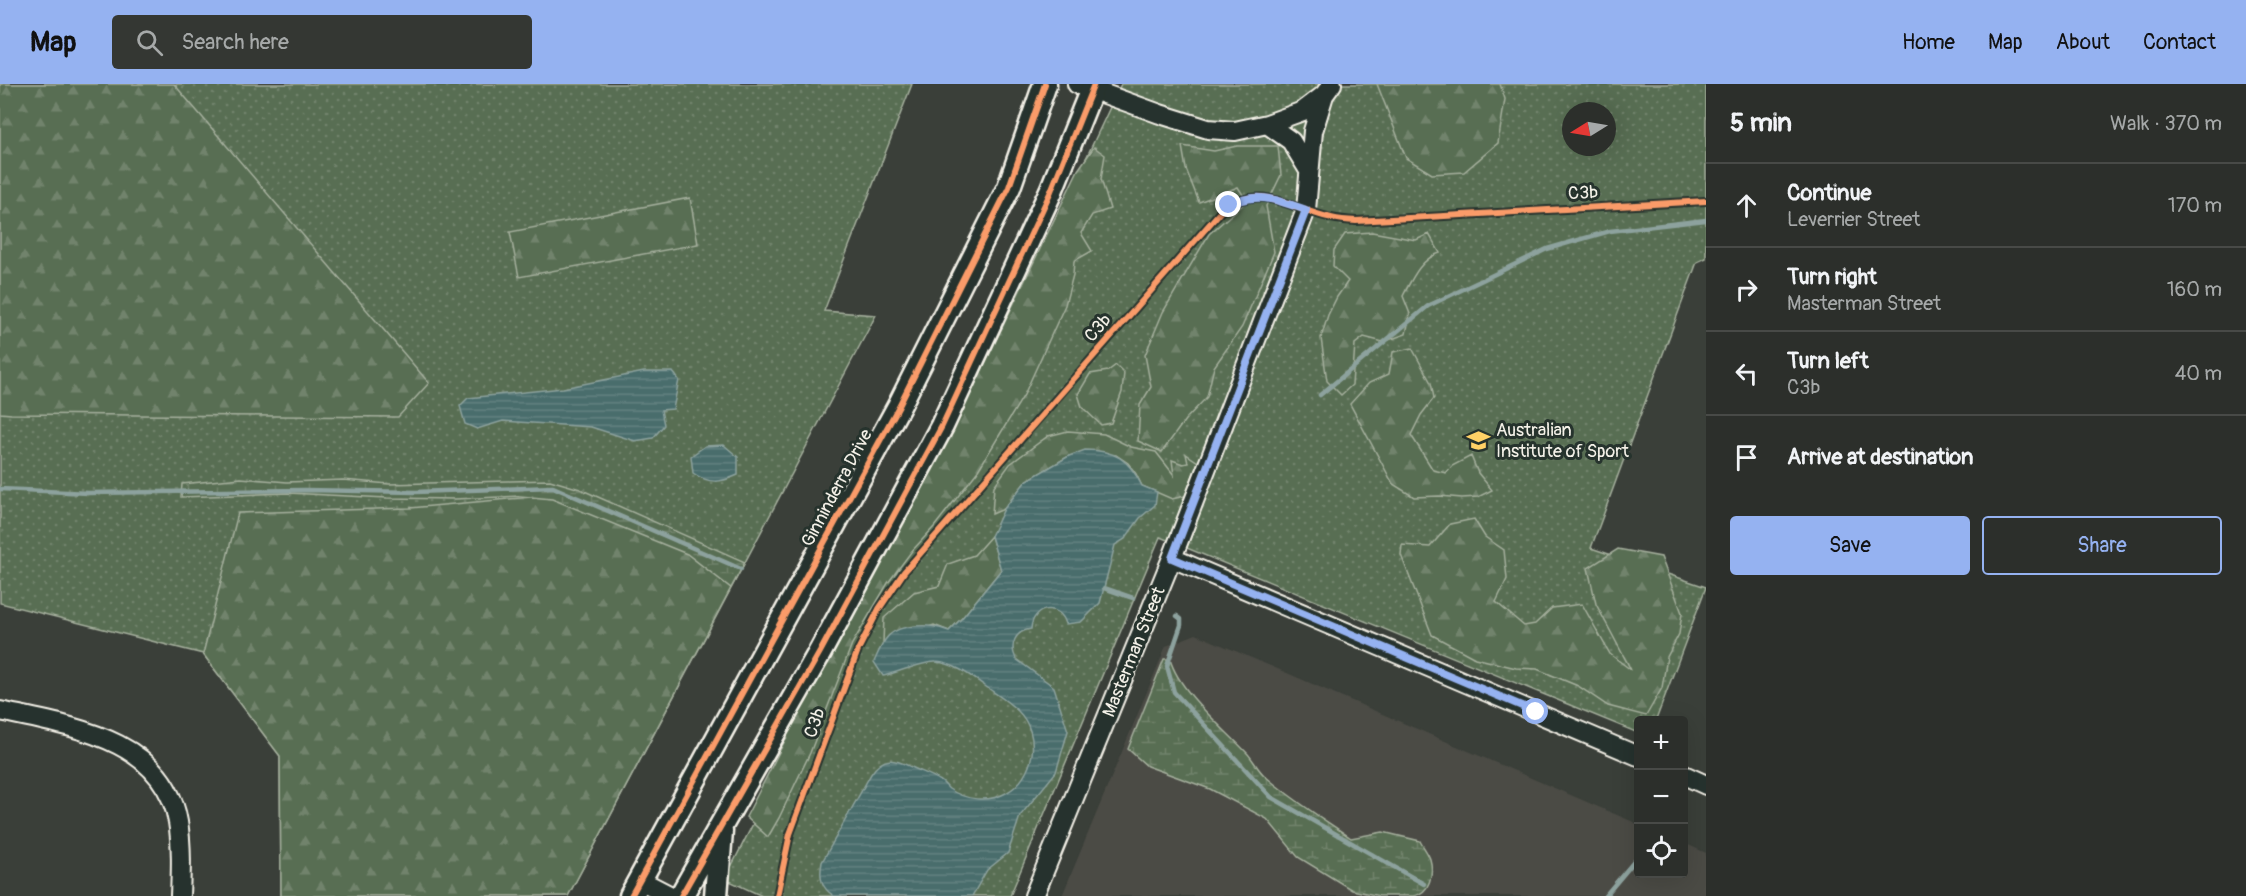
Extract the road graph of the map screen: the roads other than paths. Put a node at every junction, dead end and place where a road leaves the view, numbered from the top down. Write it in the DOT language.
graph roads {
  1 [pos="1045,84"];
  2 [pos="1088,86"];
  3 [pos="1328,89"];
  4 [pos="1267,123"];
  5 [pos="1308,169"];
  6 [pos="1172,558"];
  7 [pos="0,711"];
  8 [pos="1634,754"];
  9 [pos="1688,777"];
  10 [pos="1706,784"];
  11 [pos="722,824"];
  12 [pos="636,888"];
  13 [pos="180,896"];
  14 [pos="671,896"];
  15 [pos="681,896"];
  16 [pos="716,896"];
  17 [pos="1034,896"];
  1 -- 12 [label="main road, Ginninderra Drive"];
  2 -- 4 [label="street"];
  2 -- 11 [label="main road"];
  3 -- 4 [label="street"];
  3 -- 5 [label="street, Masterman Street"];
  4 -- 5 [label="street"];
  5 -- 6 [label="street, Masterman Street"];
  6 -- 8 [label="street"];
  6 -- 17 [label="street, Masterman Street"];
  7 -- 13 [label="street"];
  9 -- 10 [label="street"];
  11 -- 15 [label="main road"];
  11 -- 16 [label="main road"];
  12 -- 14 [label="street"];
}
